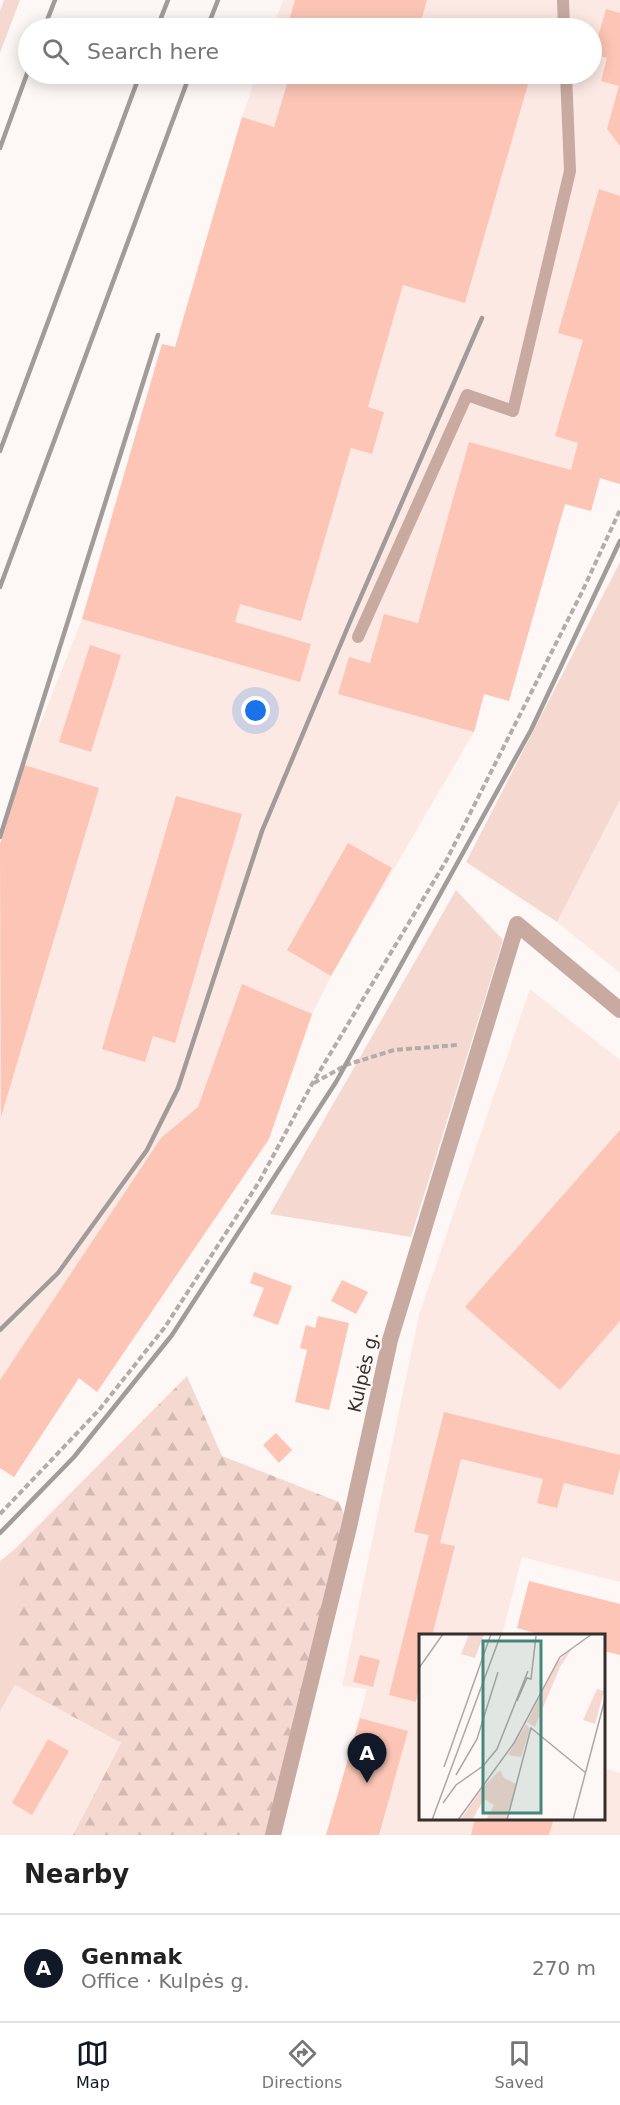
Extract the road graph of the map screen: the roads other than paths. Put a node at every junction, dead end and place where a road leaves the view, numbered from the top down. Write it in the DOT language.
graph roads {
  1 [pos="563,0"];
  2 [pos="564,18"];
  3 [pos="566,84"];
  4 [pos="358,637"];
  5 [pos="620,1010"];
  6 [pos="273,1835"];
  1 -- 2 [label="lane"];
  3 -- 4 [label="lane"];
  5 -- 6 [label="street, Kulpės g."];
}
